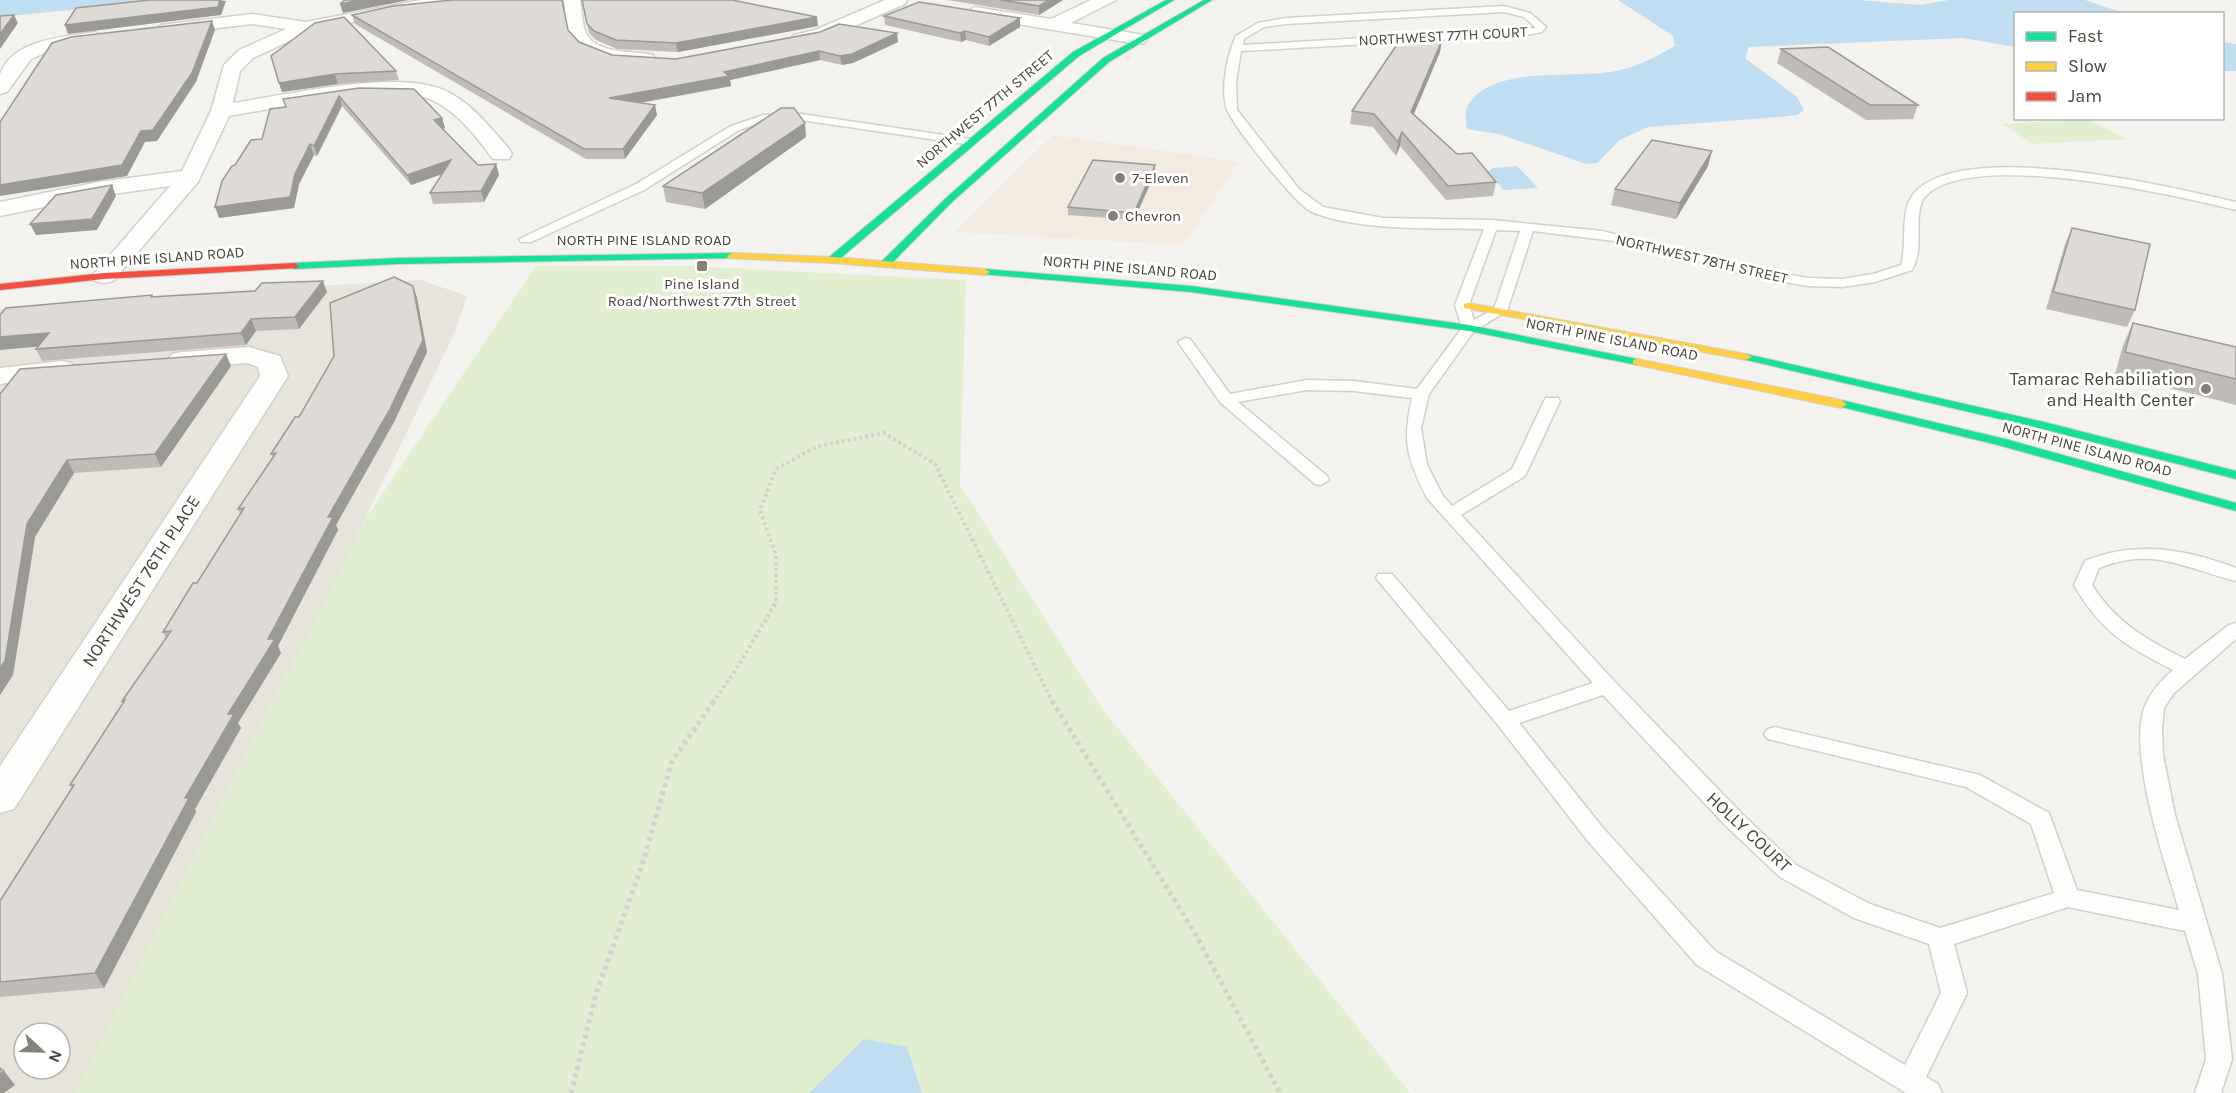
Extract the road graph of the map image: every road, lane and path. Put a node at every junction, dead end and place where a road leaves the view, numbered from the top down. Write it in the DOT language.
graph roads {
  1 [pos="467,0"];
  2 [pos="572,0"];
  3 [pos="1108,0"];
  4 [pos="1171,0"];
  5 [pos="1209,0"];
  6 [pos="905,1"];
  7 [pos="960,10"];
  8 [pos="1054,25"];
  9 [pos="306,27"];
  10 [pos="145,31"];
  11 [pos="1109,34"];
  12 [pos="110,35"];
  13 [pos="1138,39"];
  14 [pos="781,43"];
  15 [pos="1237,48"];
  16 [pos="666,60"];
  17 [pos="0,88"];
  18 [pos="221,111"];
  19 [pos="971,142"];
  20 [pos="1011,146"];
  21 [pos="501,154"];
  22 [pos="190,177"];
  23 [pos="2236,206"];
  24 [pos="0,209"];
  25 [pos="1492,224"];
  26 [pos="1528,227"];
  27 [pos="520,239"];
  28 [pos="558,239"];
  29 [pos="833,240"];
  30 [pos="855,240"];
  31 [pos="907,243"];
  32 [pos="930,245"];
  33 [pos="144,255"];
  34 [pos="121,257"];
  35 [pos="832,260"];
  36 [pos="885,264"];
  37 [pos="101,267"];
  38 [pos="0,287"];
  39 [pos="1456,304"];
  40 [pos="1500,311"];
  41 [pos="1469,328"];
  42 [pos="1185,342"];
  43 [pos="154,362"];
  44 [pos="83,367"];
  45 [pos="0,376"];
  46 [pos="1420,394"];
  47 [pos="1227,399"];
  48 [pos="1552,401"];
  49 [pos="2004,416"];
  50 [pos="2001,442"];
  51 [pos="2236,475"];
  52 [pos="1321,480"];
  53 [pos="2236,507"];
  54 [pos="1451,514"];
  55 [pos="2236,575"];
  56 [pos="1385,578"];
  57 [pos="2236,629"];
  58 [pos="2186,668"];
  59 [pos="1607,686"];
  60 [pos="1505,720"];
  61 [pos="1775,734"];
  62 [pos="0,798"];
  63 [pos="2068,898"];
  64 [pos="2195,923"];
  65 [pos="1940,938"];
  66 [pos="1919,1088"];
  67 [pos="571,1093"];
  68 [pos="1280,1093"];
  69 [pos="2208,1093"];
  1 -- 9 [label="street"];
  2 -- 16 [label="street"];
  3 -- 8 [label="street"];
  4 -- 11 [label="main road, NORTHWEST 77TH STREET"];
  5 -- 13 [label="main road"];
  6 -- 14 [label="street"];
  7 -- 8 [label="street"];
  8 -- 11 [label="street"];
  9 -- 10 [label="street"];
  9 -- 18 [label="street"];
  11 -- 13 [label="street"];
  11 -- 19 [label="main road, NORTHWEST 77TH STREET"];
  12 -- 17 [label="street"];
  13 -- 20 [label="main road"];
  15 -- 15 [label="lane, NORTHWEST 77TH COURT"];
  15 -- 25 [label="lane, NORTHWEST 77TH COURT"];
  18 -- 21 [label="street"];
  18 -- 22 [label="street"];
  19 -- 20 [label="main road"];
  19 -- 27 [label="lane"];
  19 -- 30 [label="main road, NORTHWEST 77TH STREET"];
  20 -- 31 [label="main road"];
  22 -- 24 [label="street"];
  22 -- 34 [label="street"];
  23 -- 26 [label="lane, NORTHWEST 78TH STREET"];
  25 -- 26 [label="lane, NORTHWEST 78TH STREET"];
  25 -- 39 [label="lane"];
  26 -- 40 [label="lane"];
  27 -- 28 [label="main road, NORTH PINE ISLAND ROAD"];
  29 -- 30 [label="main road"];
  30 -- 31 [label="main road"];
  30 -- 35 [label="main road, NORTHWEST 77TH STREET"];
  31 -- 32 [label="main road"];
  31 -- 36 [label="main road"];
  33 -- 34 [label="main road, NORTH PINE ISLAND ROAD"];
  34 -- 37 [label="street"];
  35 -- 36 [label="main road, NORTH PINE ISLAND ROAD"];
  35 -- 37 [label="main road, NORTH PINE ISLAND ROAD"];
  36 -- 41 [label="main road, NORTH PINE ISLAND ROAD"];
  37 -- 38 [label="main road, NORTH PINE ISLAND ROAD"];
  39 -- 40 [label="main road, NORTH PINE ISLAND ROAD"];
  39 -- 41 [label="lane"];
  40 -- 41 [label="lane"];
  40 -- 49 [label="main road, NORTH PINE ISLAND ROAD"];
  41 -- 46 [label="lane, HOLLY COURT"];
  41 -- 50 [label="main road, NORTH PINE ISLAND ROAD"];
  42 -- 47 [label="lane"];
  43 -- 62 [label="street, NORTHWEST 76TH PLACE"];
  44 -- 45 [label="street"];
  46 -- 47 [label="lane"];
  46 -- 54 [label="lane, HOLLY COURT"];
  47 -- 52 [label="lane"];
  48 -- 54 [label="lane"];
  49 -- 50 [label="lane"];
  49 -- 51 [label="main road, NORTH PINE ISLAND ROAD"];
  50 -- 53 [label="main road, NORTH PINE ISLAND ROAD"];
  54 -- 59 [label="lane, HOLLY COURT"];
  55 -- 58 [label="lane"];
  56 -- 60 [label="lane"];
  57 -- 58 [label="lane"];
  58 -- 64 [label="lane"];
  59 -- 60 [label="lane"];
  59 -- 65 [label="lane, HOLLY COURT"];
  60 -- 66 [label="lane"];
  61 -- 63 [label="lane"];
  63 -- 64 [label="lane"];
  63 -- 65 [label="lane"];
  64 -- 69 [label="lane"];
  65 -- 66 [label="lane"];
  67 -- 68 [label="path"];
}
